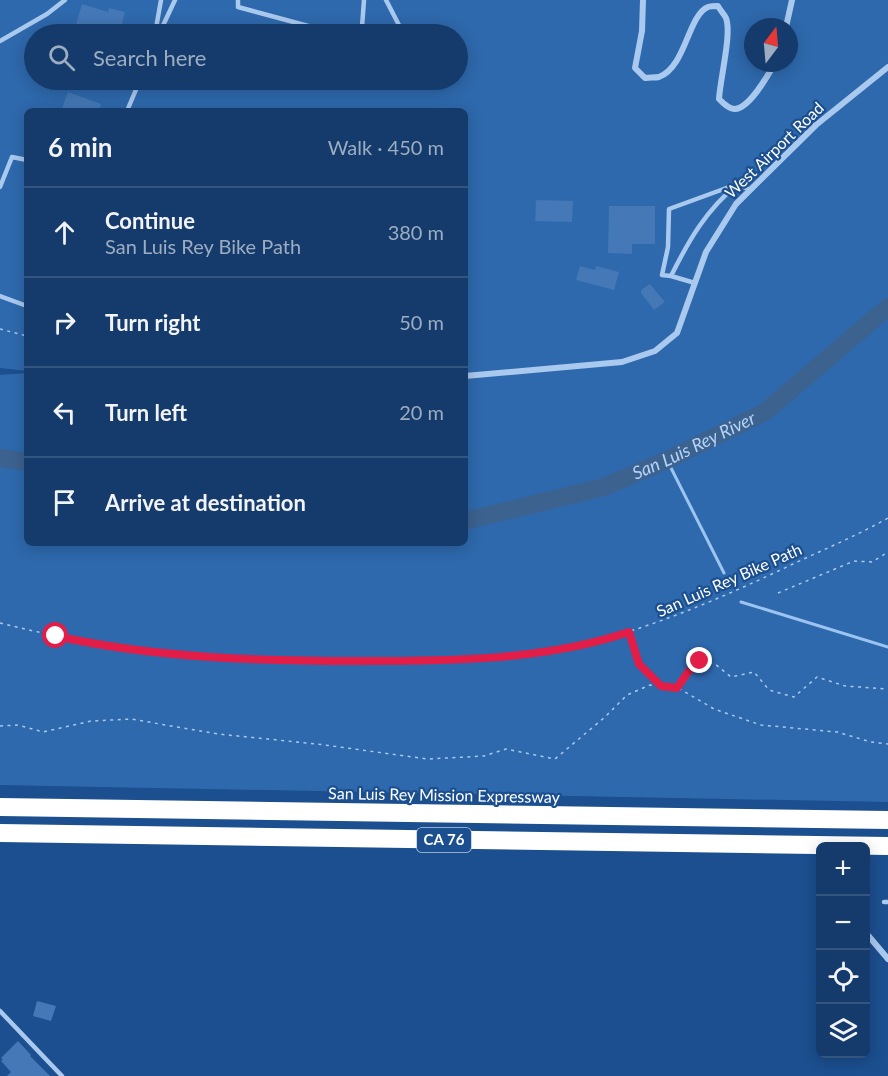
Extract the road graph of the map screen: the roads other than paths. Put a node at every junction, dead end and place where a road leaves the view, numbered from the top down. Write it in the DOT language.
graph roads {
  1 [pos="65,0"];
  2 [pos="161,0"];
  3 [pos="175,0"];
  4 [pos="238,0"];
  5 [pos="364,0"];
  6 [pos="386,0"];
  7 [pos="643,0"];
  8 [pos="792,0"];
  9 [pos="788,18"];
  10 [pos="30,24"];
  11 [pos="158,24"];
  12 [pos="162,24"];
  13 [pos="299,24"];
  14 [pos="362,24"];
  15 [pos="398,24"];
  16 [pos="24,27"];
  17 [pos="0,41"];
  18 [pos="888,68"];
  19 [pos="769,72"];
  20 [pos="136,90"];
  21 [pos="128,108"];
  22 [pos="24,159"];
  23 [pos="738,184"];
  24 [pos="0,187"];
  25 [pos="750,190"];
  26 [pos="671,276"];
  27 [pos="695,283"];
  28 [pos="0,296"];
  29 [pos="24,305"];
  30 [pos="468,376"];
  31 [pos="0,807"];
  32 [pos="888,820"];
  33 [pos="0,833"];
  34 [pos="888,846"];
  35 [pos="870,938"];
  36 [pos="888,959"];
  37 [pos="0,1011"];
  38 [pos="62,1076"];
  1 -- 10 [label="lane"];
  2 -- 11 [label="lane"];
  3 -- 12 [label="lane"];
  4 -- 13 [label="lane"];
  5 -- 14 [label="lane"];
  6 -- 15 [label="lane"];
  7 -- 19 [label="street"];
  8 -- 9 [label="street"];
  16 -- 17 [label="lane"];
  18 -- 25 [label="street, West Airport Road"];
  20 -- 21 [label="lane"];
  22 -- 24 [label="lane"];
  23 -- 25 [label="lane"];
  23 -- 26 [label="lane"];
  23 -- 26 [label="lane"];
  25 -- 27 [label="street, West Airport Road"];
  26 -- 27 [label="lane"];
  27 -- 30 [label="street, West Airport Road"];
  28 -- 29 [label="lane"];
  31 -- 32 [label="highway, San Luis Rey Mission Expressway / CA 76"];
  33 -- 34 [label="highway, CA 76"];
  35 -- 36 [label="street"];
  37 -- 38 [label="lane"];
}
